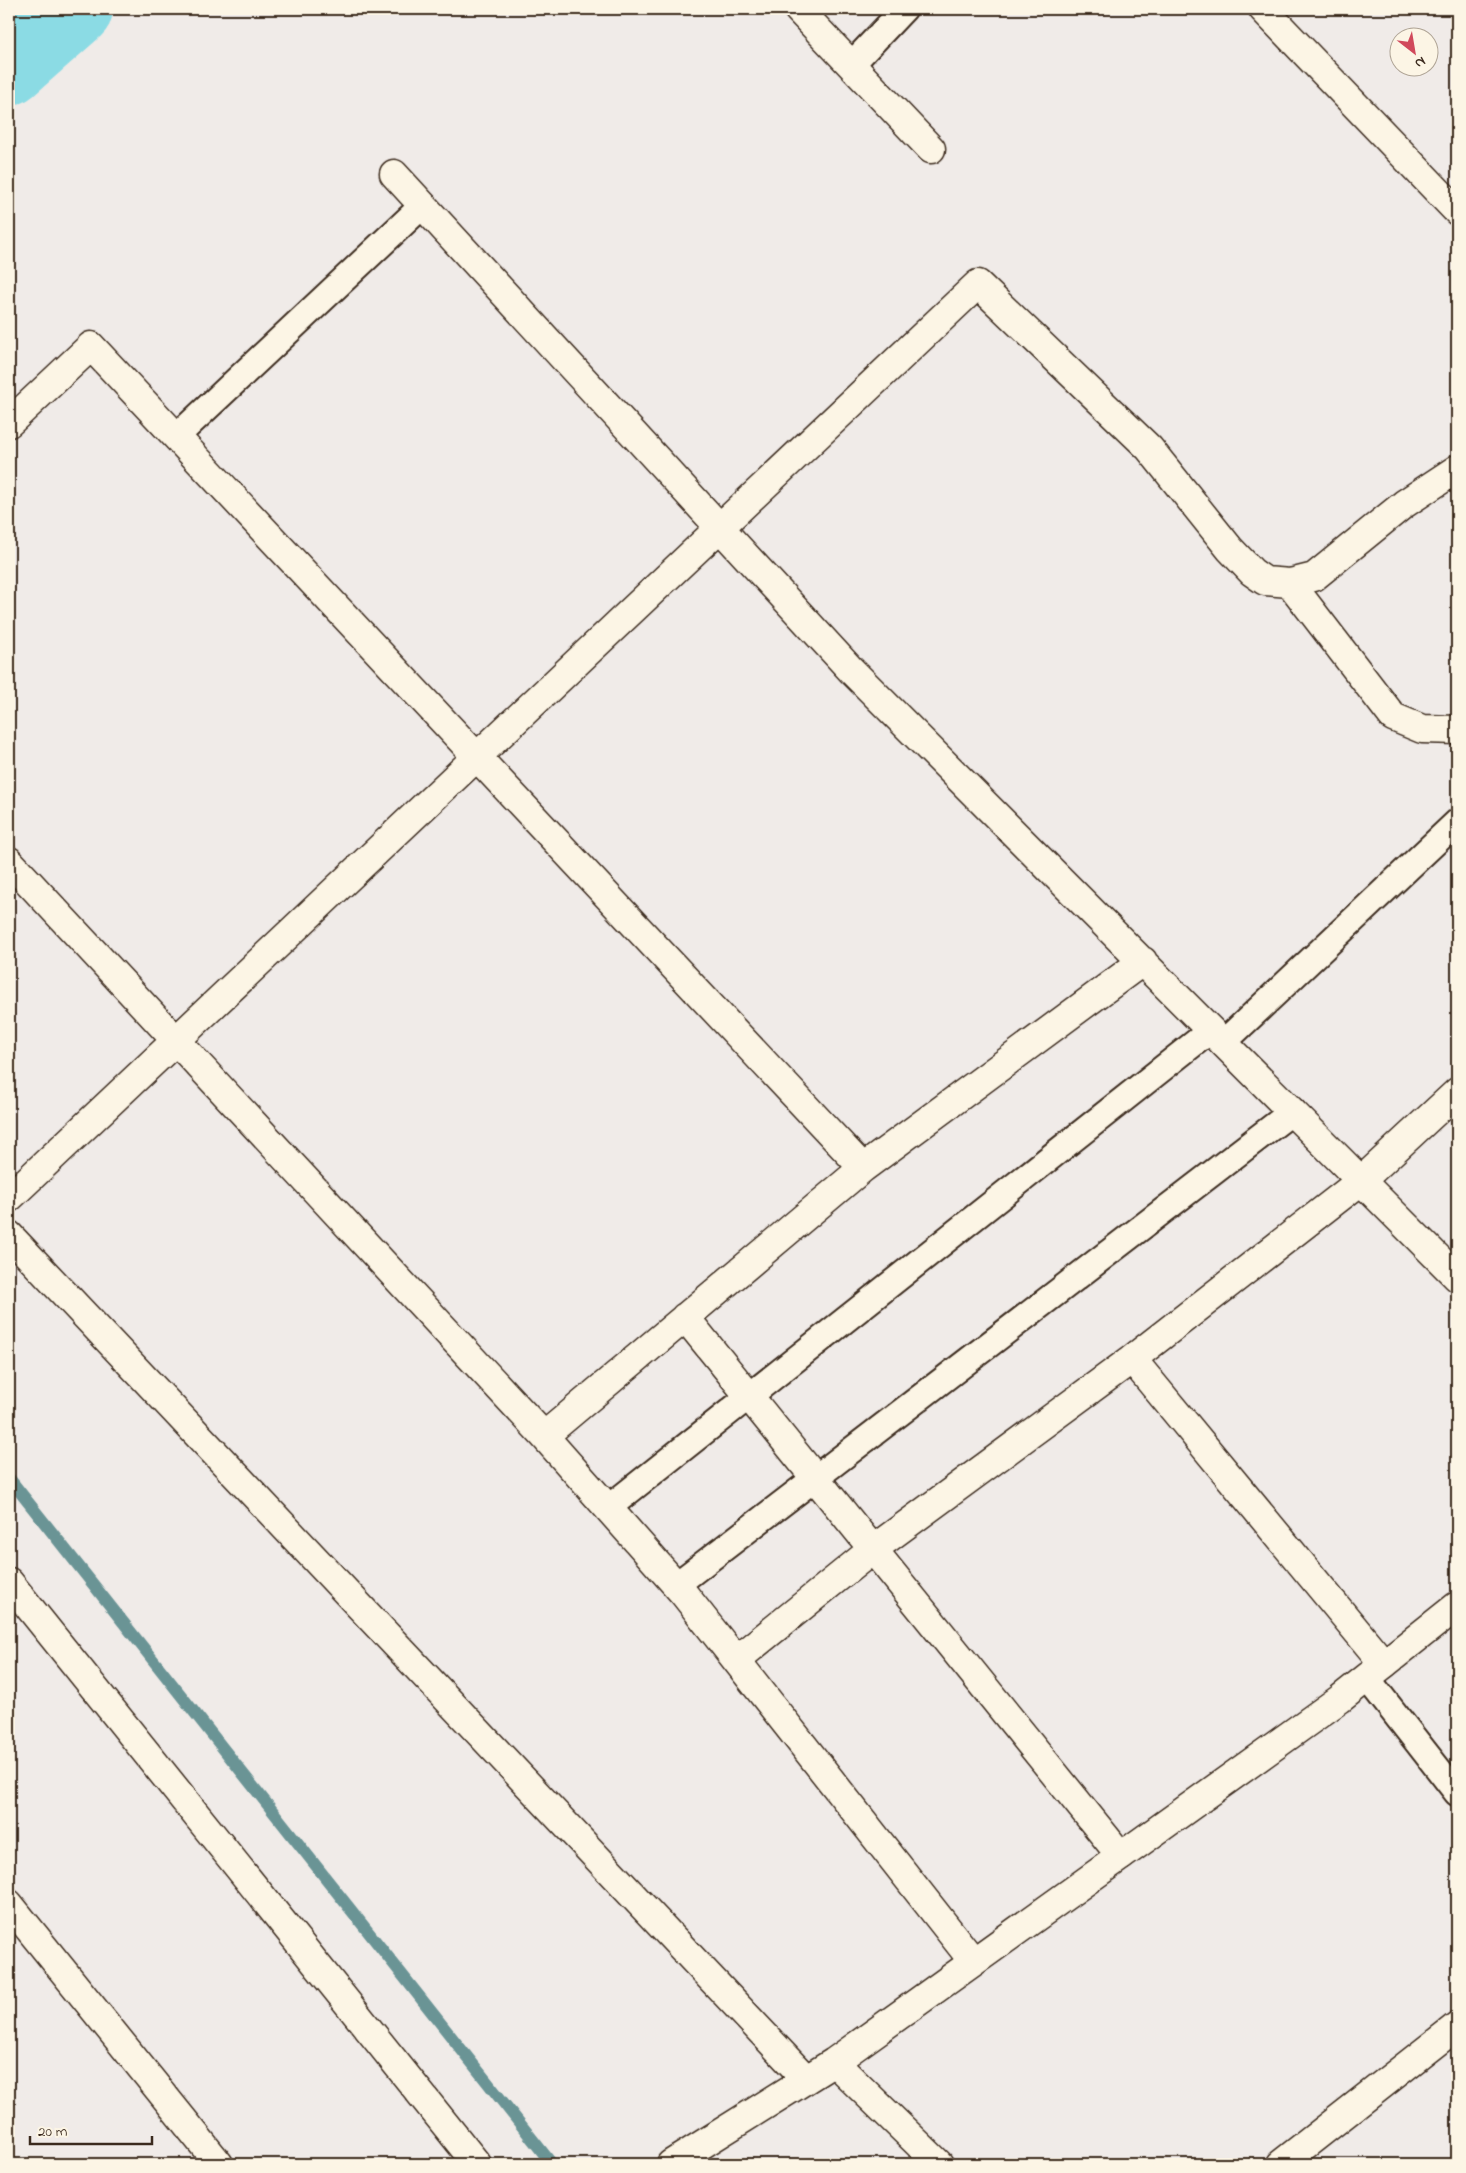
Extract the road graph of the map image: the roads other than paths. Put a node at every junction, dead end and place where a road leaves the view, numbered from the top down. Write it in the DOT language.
graph roads {
  1 [pos="798,9"];
  2 [pos="904,9"];
  3 [pos="1263,9"];
  4 [pos="851,65"];
  5 [pos="931,149"];
  6 [pos="394,174"];
  7 [pos="422,206"];
  8 [pos="1457,211"];
  9 [pos="9,423"];
  10 [pos="176,437"];
  11 [pos="1457,470"];
  12 [pos="719,527"];
  13 [pos="1290,583"];
  14 [pos="1457,730"];
  15 [pos="476,757"];
  16 [pos="1457,822"];
  17 [pos="9,862"];
  18 [pos="1143,962"];
  19 [pos="1218,1036"];
  20 [pos="176,1040"];
  21 [pos="1457,1092"];
  22 [pos="1293,1111"];
  23 [pos="863,1168"];
  24 [pos="1362,1180"];
  25 [pos="9,1198"];
  26 [pos="9,1235"];
  27 [pos="1457,1277"];
  28 [pos="685,1318"];
  29 [pos="1132,1359"];
  30 [pos="748,1396"];
  31 [pos="544,1436"];
  32 [pos="815,1478"];
  33 [pos="608,1508"];
  34 [pos="872,1550"];
  35 [pos="9,1582"];
  36 [pos="676,1585"];
  37 [pos="1457,1606"];
  38 [pos="736,1660"];
  39 [pos="1376,1671"];
  40 [pos="1457,1794"];
  41 [pos="1121,1856"];
  42 [pos="9,1904"];
  43 [pos="973,1961"];
  44 [pos="1457,2026"];
  45 [pos="834,2062"];
  46 [pos="806,2079"];
  47 [pos="219,2164"];
  48 [pos="477,2164"];
  49 [pos="671,2164"];
  50 [pos="939,2164"];
  51 [pos="1281,2164"];
  1 -- 4 [label="street"];
  2 -- 4 [label="lane"];
  3 -- 8 [label="street"];
  4 -- 5 [label="street"];
  6 -- 7 [label="street"];
  7 -- 10 [label="lane"];
  7 -- 12 [label="street"];
  9 -- 10 [label="street"];
  10 -- 15 [label="street"];
  11 -- 13 [label="street"];
  12 -- 13 [label="street"];
  12 -- 15 [label="street"];
  12 -- 18 [label="street"];
  13 -- 14 [label="street"];
  15 -- 20 [label="street"];
  15 -- 23 [label="street"];
  16 -- 19 [label="lane"];
  17 -- 20 [label="street"];
  18 -- 19 [label="street"];
  18 -- 23 [label="street"];
  19 -- 22 [label="street"];
  19 -- 30 [label="lane"];
  20 -- 25 [label="street"];
  20 -- 31 [label="street"];
  21 -- 24 [label="street"];
  22 -- 24 [label="street"];
  22 -- 32 [label="lane"];
  23 -- 28 [label="street"];
  24 -- 27 [label="street"];
  24 -- 29 [label="street"];
  26 -- 46 [label="street"];
  28 -- 30 [label="street"];
  28 -- 31 [label="street"];
  29 -- 34 [label="street"];
  29 -- 39 [label="street"];
  30 -- 32 [label="street"];
  30 -- 33 [label="lane"];
  31 -- 33 [label="street"];
  32 -- 34 [label="street"];
  32 -- 36 [label="lane"];
  33 -- 36 [label="street"];
  34 -- 38 [label="street"];
  34 -- 41 [label="street"];
  35 -- 48 [label="street"];
  36 -- 38 [label="street"];
  37 -- 39 [label="street"];
  38 -- 43 [label="street"];
  39 -- 40 [label="lane"];
  39 -- 41 [label="street"];
  41 -- 43 [label="street"];
  42 -- 47 [label="street"];
  43 -- 45 [label="street"];
  44 -- 51 [label="street"];
  45 -- 46 [label="street"];
  45 -- 50 [label="street"];
  46 -- 49 [label="street"];
}
